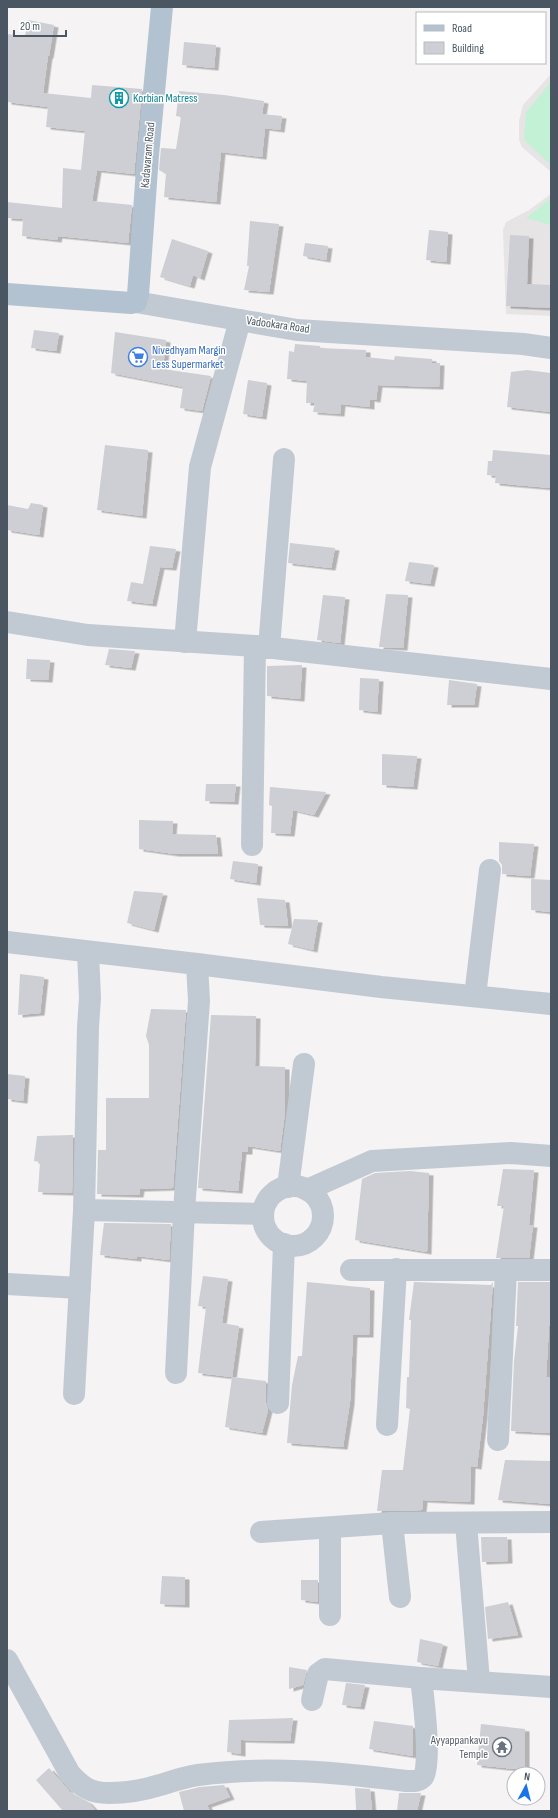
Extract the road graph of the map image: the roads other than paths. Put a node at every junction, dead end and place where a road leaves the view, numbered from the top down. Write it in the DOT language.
graph roads {
  1 [pos="162,7"];
  2 [pos="7,294"];
  3 [pos="136,302"];
  4 [pos="240,320"];
  5 [pos="551,348"];
  6 [pos="284,459"];
  7 [pos="7,622"];
  8 [pos="185,642"];
  9 [pos="262,647"];
  10 [pos="551,679"];
  11 [pos="252,845"];
  12 [pos="490,870"];
  13 [pos="7,942"];
  14 [pos="88,952"];
  15 [pos="197,964"];
  16 [pos="474,996"];
  17 [pos="551,1004"];
  18 [pos="304,1064"];
  19 [pos="551,1156"];
  20 [pos="298,1188"];
  21 [pos="84,1210"];
  22 [pos="184,1211"];
  23 [pos="263,1214"];
  24 [pos="284,1244"];
  25 [pos="396,1269"];
  26 [pos="350,1270"];
  27 [pos="506,1270"];
  28 [pos="551,1270"];
  29 [pos="7,1284"];
  30 [pos="80,1288"];
  31 [pos="176,1373"];
  32 [pos="74,1394"];
  33 [pos="278,1403"];
  34 [pos="387,1425"];
  35 [pos="498,1440"];
  36 [pos="551,1522"];
  37 [pos="466,1523"];
  38 [pos="392,1524"];
  39 [pos="330,1528"];
  40 [pos="261,1532"];
  41 [pos="400,1597"];
  42 [pos="330,1615"];
  43 [pos="7,1660"];
  44 [pos="421,1678"];
  45 [pos="479,1681"];
  46 [pos="551,1687"];
  47 [pos="312,1700"];
  1 -- 3 [label="main road, Kadavaram Road"];
  2 -- 3 [label="main road, Vadookara Road"];
  3 -- 4 [label="street, Vadookara Road"];
  4 -- 5 [label="street, Vadookara Road"];
  4 -- 8 [label="street"];
  6 -- 9 [label="street"];
  7 -- 8 [label="street"];
  8 -- 9 [label="street"];
  9 -- 10 [label="street"];
  9 -- 11 [label="street"];
  12 -- 16 [label="street"];
  13 -- 14 [label="street"];
  14 -- 15 [label="street"];
  14 -- 21 [label="street"];
  15 -- 16 [label="street"];
  15 -- 22 [label="street"];
  16 -- 17 [label="street"];
  18 -- 20 [label="street"];
  19 -- 20 [label="street"];
  20 -- 23 [label="street"];
  20 -- 24 [label="street"];
  21 -- 22 [label="street"];
  21 -- 30 [label="street"];
  22 -- 23 [label="street"];
  22 -- 31 [label="street"];
  23 -- 24 [label="street"];
  24 -- 33 [label="street"];
  25 -- 26 [label="street"];
  25 -- 27 [label="street"];
  25 -- 34 [label="street"];
  27 -- 28 [label="street"];
  27 -- 35 [label="street"];
  29 -- 30 [label="street"];
  30 -- 32 [label="street"];
  36 -- 37 [label="street"];
  37 -- 38 [label="street"];
  37 -- 45 [label="street"];
  38 -- 39 [label="street"];
  38 -- 41 [label="street"];
  39 -- 40 [label="street"];
  39 -- 42 [label="street"];
  43 -- 44 [label="street"];
  44 -- 45 [label="street"];
  44 -- 47 [label="street"];
  45 -- 46 [label="street"];
}
